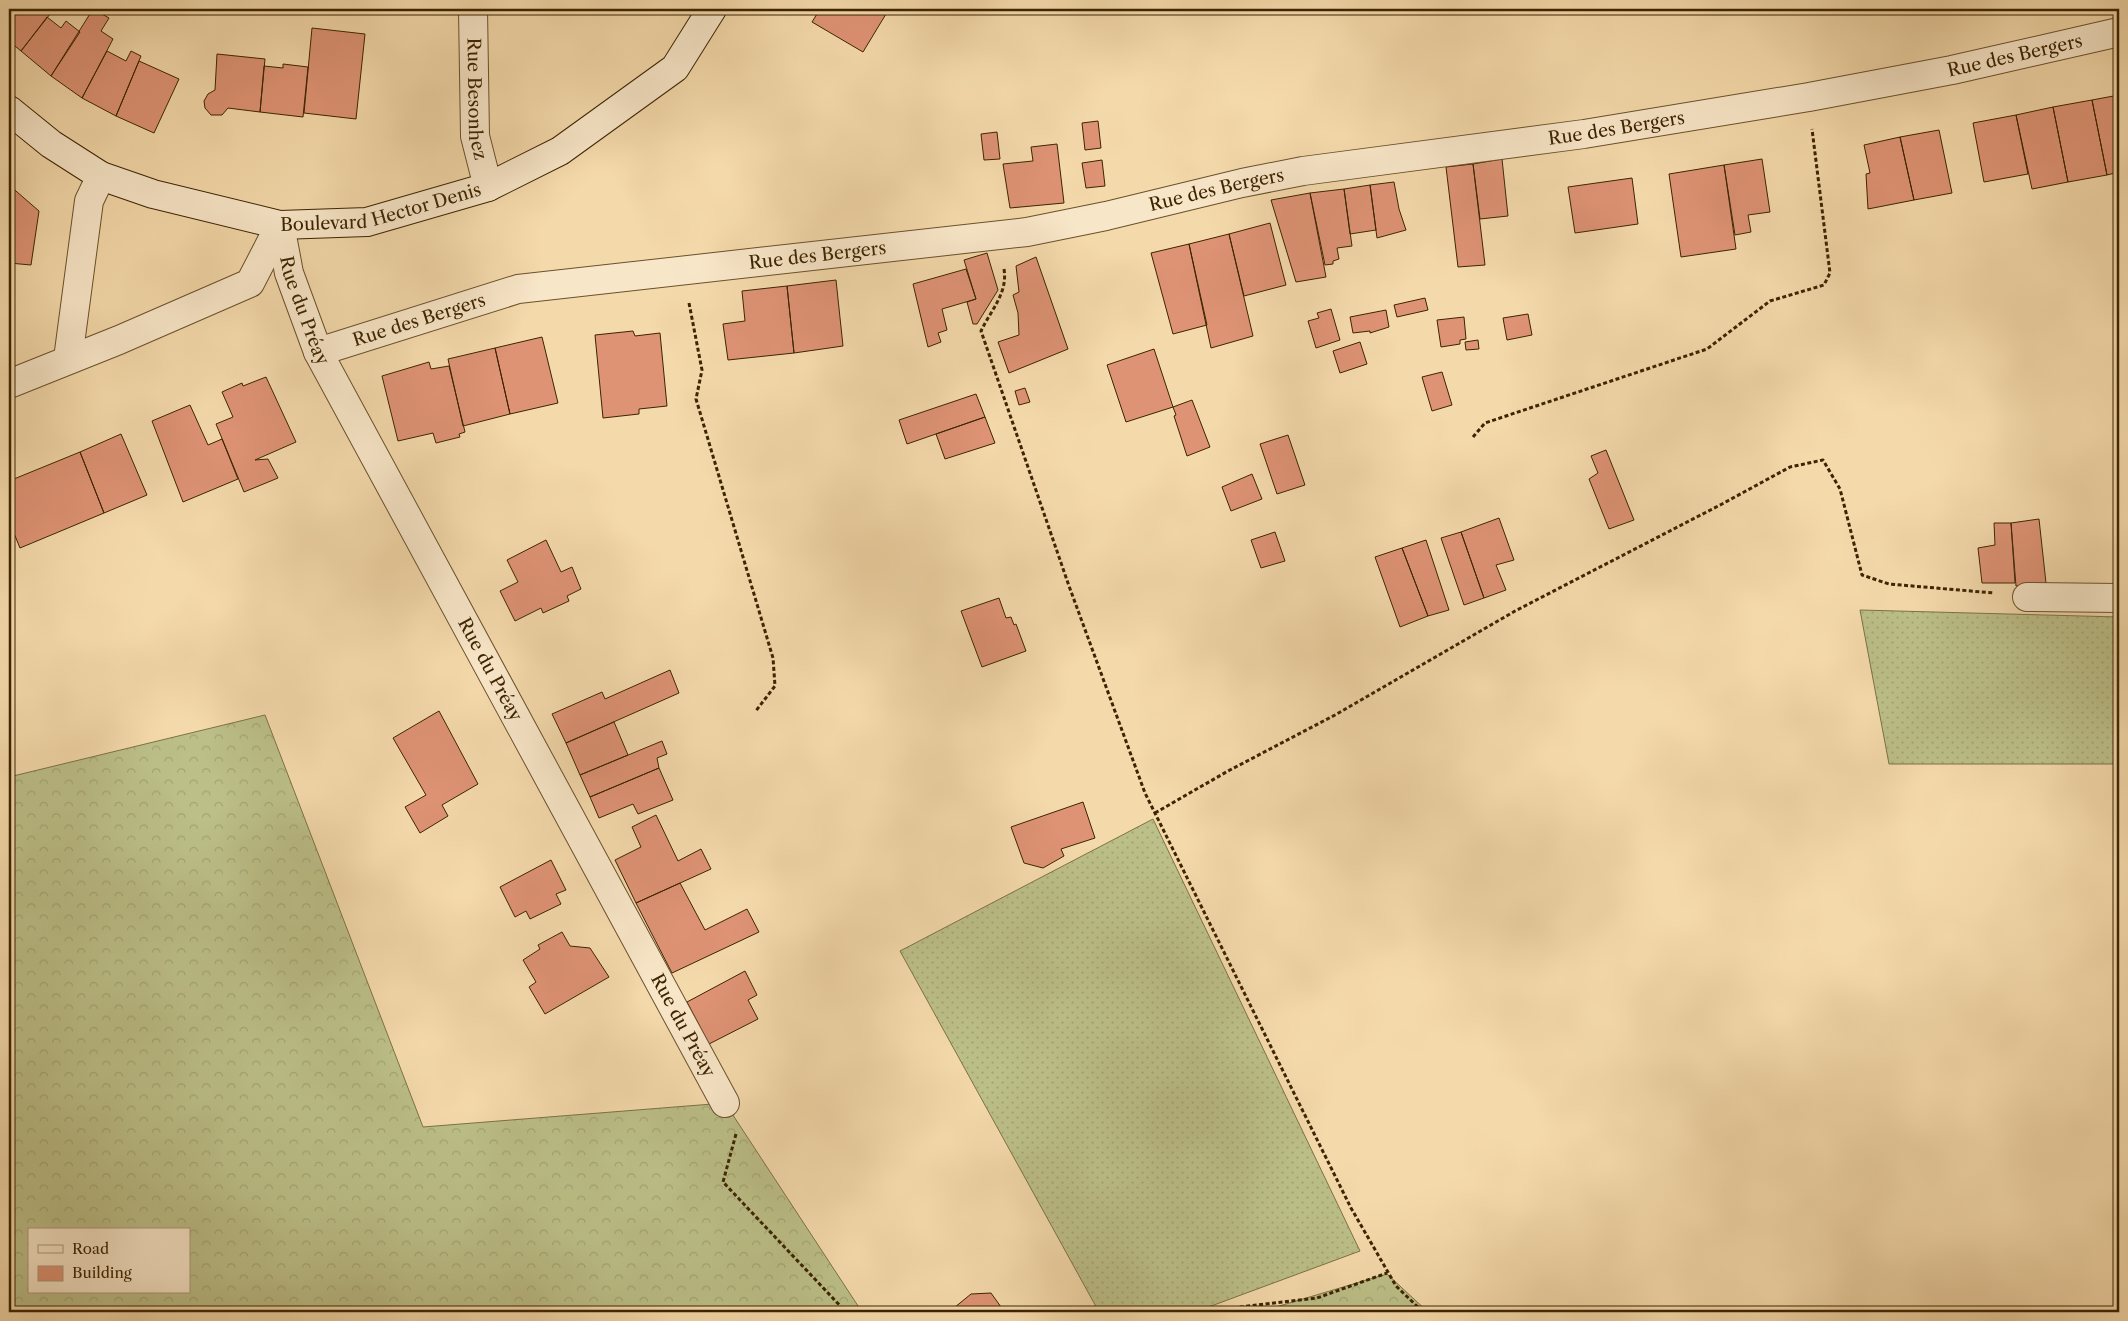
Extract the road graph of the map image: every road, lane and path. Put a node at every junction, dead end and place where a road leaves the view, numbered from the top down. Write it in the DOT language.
graph roads {
  1 [pos="473,9"];
  2 [pos="712,9"];
  3 [pos="2119,32"];
  4 [pos="1809,97"];
  5 [pos="9,110"];
  6 [pos="101,176"];
  7 [pos="488,187"];
  8 [pos="280,225"];
  9 [pos="998,236"];
  10 [pos="683,269"];
  11 [pos="318,352"];
  12 [pos="68,360"];
  13 [pos="9,384"];
  14 [pos="1473,437"];
  15 [pos="2027,596"];
  16 [pos="2119,598"];
  17 [pos="754,712"];
  18 [pos="1155,813"];
  19 [pos="725,1103"];
  20 [pos="1387,1274"];
  21 [pos="846,1312"];
  22 [pos="1221,1312"];
  23 [pos="1423,1312"];
  1 -- 7 [label="street, Rue Besonhez"];
  2 -- 7 [label="street, Boulevard Hector Denis"];
  3 -- 4 [label="street, Rue des Bergers"];
  4 -- 9 [label="street, Rue des Bergers"];
  4 -- 14 [label="path"];
  5 -- 6 [label="street, Boulevard Hector Denis"];
  6 -- 8 [label="street, Boulevard Hector Denis"];
  6 -- 12 [label="street"];
  7 -- 8 [label="street, Boulevard Hector Denis"];
  8 -- 11 [label="street, Rue du Préay"];
  8 -- 12 [label="street"];
  9 -- 10 [label="street, Rue des Bergers"];
  9 -- 18 [label="path"];
  10 -- 11 [label="street, Rue des Bergers"];
  10 -- 17 [label="path"];
  11 -- 19 [label="street, Rue du Préay"];
  12 -- 13 [label="street"];
  15 -- 16 [label="street"];
  15 -- 18 [label="path"];
  18 -- 20 [label="path"];
  19 -- 21 [label="path"];
  20 -- 22 [label="path"];
  20 -- 23 [label="path"];
}
